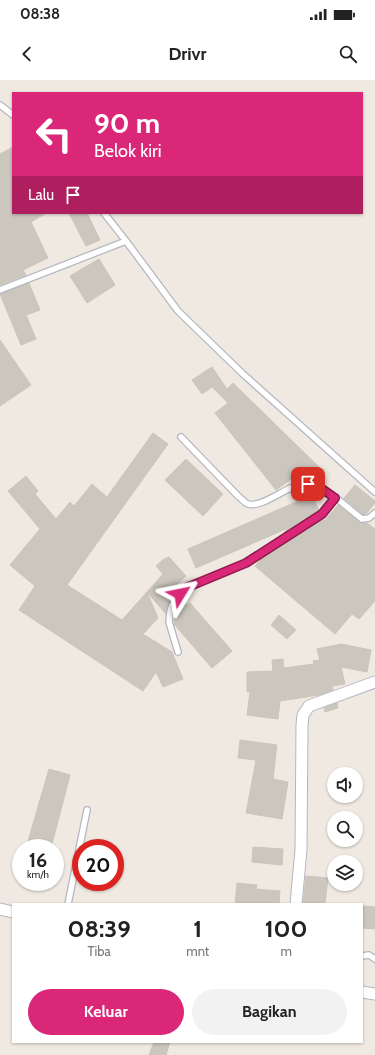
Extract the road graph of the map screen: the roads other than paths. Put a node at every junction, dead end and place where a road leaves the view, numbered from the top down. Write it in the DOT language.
graph roads {
  1 [pos="0,105"];
  2 [pos="12,114"];
  3 [pos="105,214"];
  4 [pos="126,241"];
  5 [pos="0,290"];
  6 [pos="182,437"];
  7 [pos="375,492"];
  8 [pos="335,498"];
  9 [pos="375,513"];
  10 [pos="178,652"];
  11 [pos="375,682"];
  12 [pos="87,810"];
  13 [pos="68,903"];
  14 [pos="296,903"];
  15 [pos="0,908"];
  16 [pos="12,912"];
  17 [pos="363,956"];
  18 [pos="375,959"];
  19 [pos="363,992"];
  20 [pos="375,992"];
  1 -- 2 [label="lane"];
  3 -- 4 [label="lane"];
  4 -- 5 [label="lane"];
  4 -- 7 [label="lane"];
  6 -- 8 [label="lane"];
  8 -- 9 [label="lane"];
  8 -- 10 [label="lane"];
  11 -- 14 [label="street"];
  12 -- 13 [label="lane"];
  15 -- 16 [label="street"];
  17 -- 18 [label="lane"];
  19 -- 20 [label="street"];
}
